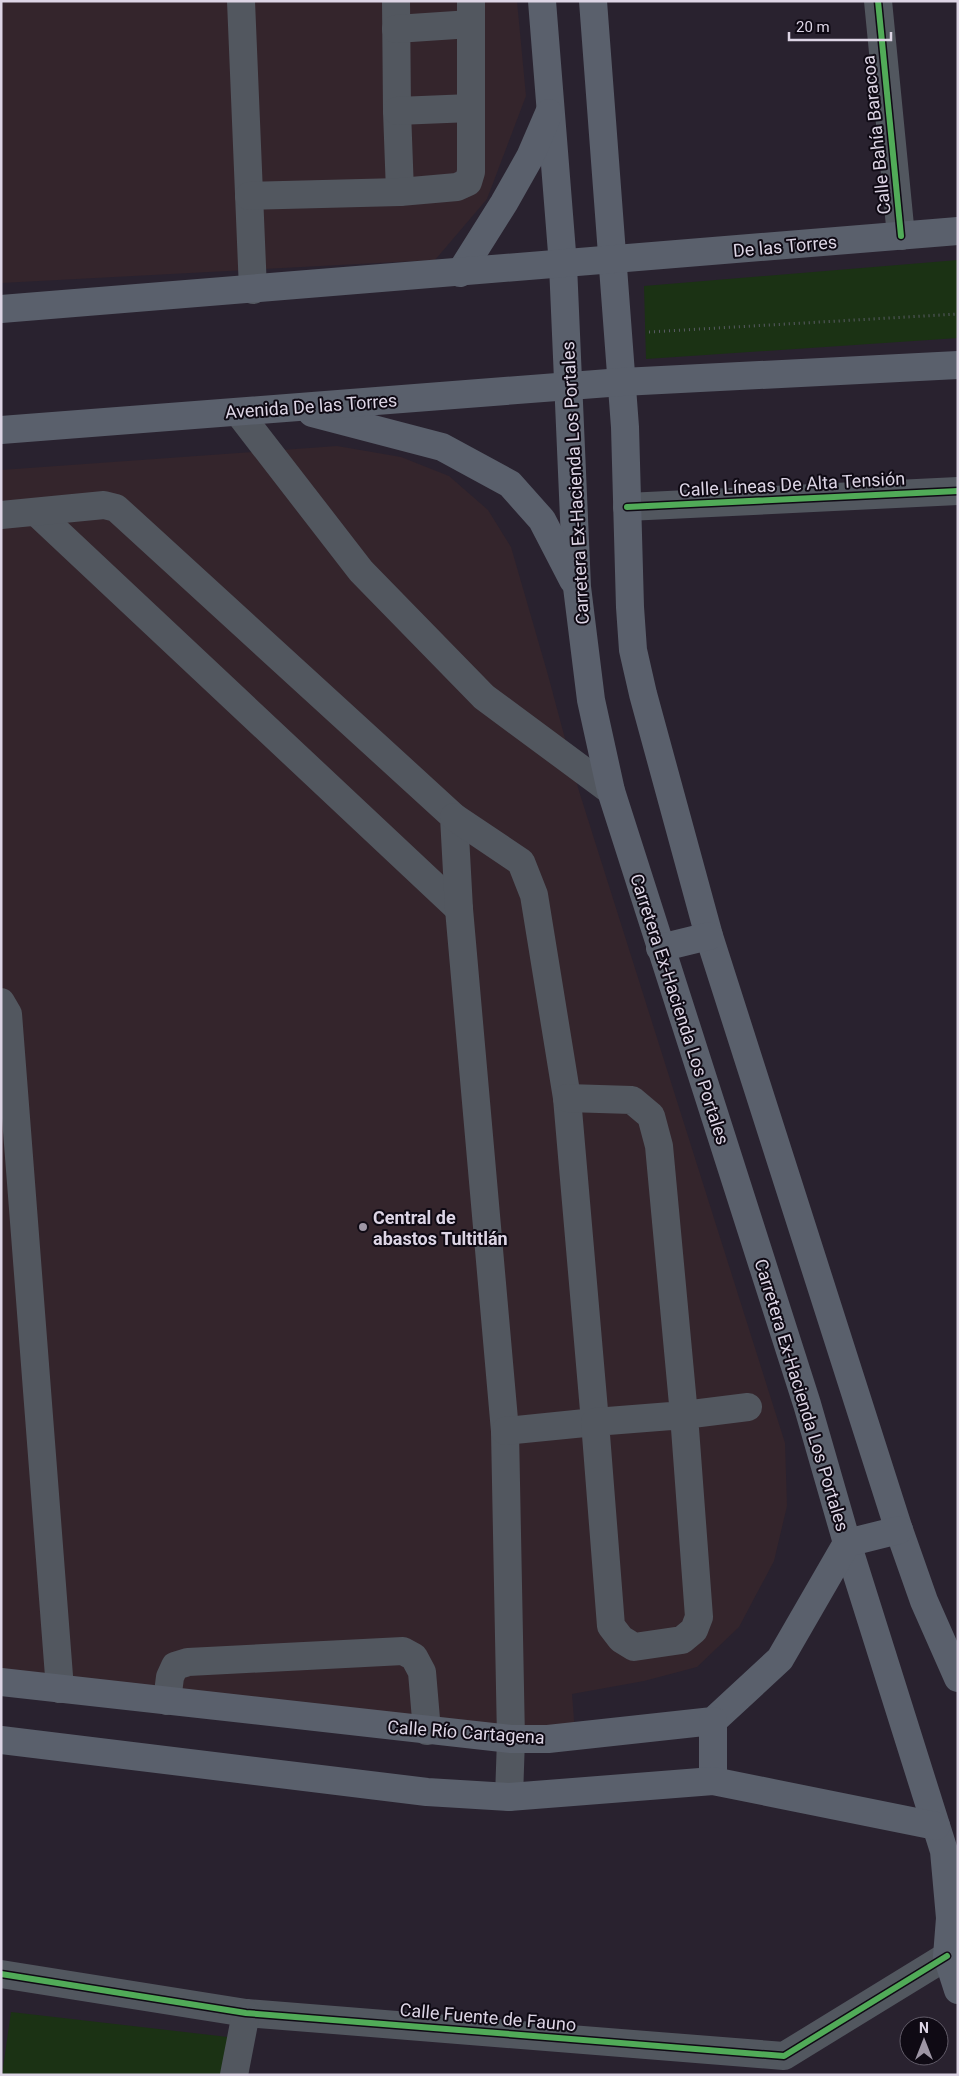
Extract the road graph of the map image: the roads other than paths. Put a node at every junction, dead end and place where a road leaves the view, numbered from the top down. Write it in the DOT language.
graph roads {
  1 [pos="241,1"];
  2 [pos="396,1"];
  3 [pos="542,1"];
  4 [pos="593,1"];
  5 [pos="878,1"];
  6 [pos="471,12"];
  7 [pos="396,29"];
  8 [pos="471,108"];
  9 [pos="550,110"];
  10 [pos="397,111"];
  11 [pos="400,192"];
  12 [pos="249,196"];
  13 [pos="958,231"];
  14 [pos="902,236"];
  15 [pos="613,261"];
  16 [pos="564,264"];
  17 [pos="460,273"];
  18 [pos="253,290"];
  19 [pos="1,309"];
  20 [pos="958,365"];
  21 [pos="622,382"];
  22 [pos="570,386"];
  23 [pos="291,408"];
  24 [pos="238,412"];
  25 [pos="1,430"];
  26 [pos="958,490"];
  27 [pos="627,506"];
  28 [pos="36,512"];
  29 [pos="1,515"];
  30 [pos="577,587"];
  31 [pos="611,791"];
  32 [pos="454,817"];
  33 [pos="458,909"];
  34 [pos="709,936"];
  35 [pos="660,948"];
  36 [pos="1,1002"];
  37 [pos="567,1098"];
  38 [pos="748,1408"];
  39 [pos="684,1415"];
  40 [pos="595,1422"];
  41 [pos="505,1431"];
  42 [pos="899,1530"];
  43 [pos="846,1543"];
  44 [pos="958,1678"];
  45 [pos="1,1682"];
  46 [pos="60,1689"];
  47 [pos="167,1701"];
  48 [pos="712,1721"];
  49 [pos="427,1731"];
  50 [pos="511,1739"];
  51 [pos="1,1740"];
  52 [pos="712,1781"];
  53 [pos="509,1797"];
  54 [pos="936,1826"];
  55 [pos="954,1911"];
  56 [pos="947,1956"];
  57 [pos="1,1974"];
  58 [pos="958,1990"];
  59 [pos="246,2013"];
  60 [pos="782,2065"];
  61 [pos="234,2075"];
  1 -- 12 [label="street"];
  2 -- 7 [label="street"];
  3 -- 9 [label="main road, Carretera Ex-Hacienda Los Portales"];
  4 -- 15 [label="main road"];
  5 -- 14 [label="street, Calle Bahía Baracoa"];
  6 -- 7 [label="street"];
  6 -- 8 [label="street"];
  7 -- 10 [label="street"];
  8 -- 10 [label="street"];
  8 -- 11 [label="street"];
  9 -- 16 [label="main road, Carretera Ex-Hacienda Los Portales"];
  9 -- 17 [label="main road"];
  10 -- 11 [label="street"];
  11 -- 12 [label="street"];
  12 -- 18 [label="street"];
  13 -- 14 [label="main road, De las Torres"];
  14 -- 15 [label="main road, De las Torres"];
  15 -- 16 [label="main road"];
  15 -- 21 [label="main road"];
  16 -- 17 [label="main road"];
  16 -- 22 [label="main road, Carretera Ex-Hacienda Los Portales"];
  17 -- 18 [label="main road"];
  18 -- 19 [label="main road"];
  20 -- 21 [label="main road"];
  21 -- 22 [label="main road, Avenida De las Torres"];
  21 -- 27 [label="main road"];
  22 -- 23 [label="main road, Avenida De las Torres"];
  22 -- 30 [label="main road, Carretera Ex-Hacienda Los Portales"];
  23 -- 24 [label="main road, Avenida De las Torres"];
  23 -- 30 [label="main road"];
  24 -- 25 [label="main road, Avenida De las Torres"];
  24 -- 31 [label="street"];
  26 -- 27 [label="street, Calle Líneas De Alta Tensión"];
  27 -- 34 [label="main road"];
  28 -- 29 [label="street"];
  28 -- 32 [label="street"];
  28 -- 33 [label="street"];
  30 -- 31 [label="main road, Carretera Ex-Hacienda Los Portales"];
  31 -- 35 [label="main road, Carretera Ex-Hacienda Los Portales"];
  32 -- 33 [label="street"];
  32 -- 37 [label="street"];
  33 -- 41 [label="street"];
  34 -- 35 [label="main road"];
  34 -- 42 [label="main road"];
  35 -- 43 [label="main road, Carretera Ex-Hacienda Los Portales"];
  36 -- 46 [label="street"];
  37 -- 39 [label="street"];
  37 -- 40 [label="street"];
  38 -- 39 [label="street"];
  39 -- 40 [label="street"];
  39 -- 40 [label="street"];
  40 -- 41 [label="street"];
  41 -- 50 [label="street"];
  42 -- 43 [label="main road"];
  42 -- 44 [label="main road"];
  43 -- 48 [label="main road"];
  43 -- 54 [label="main road, Carretera Ex-Hacienda Los Portales"];
  45 -- 46 [label="main road, Calle Río Cartagena"];
  46 -- 47 [label="main road, Calle Río Cartagena"];
  47 -- 49 [label="main road, Calle Río Cartagena"];
  47 -- 49 [label="street"];
  48 -- 50 [label="main road, Calle Río Cartagena"];
  48 -- 52 [label="main road"];
  49 -- 50 [label="main road, Calle Río Cartagena"];
  50 -- 53 [label="street"];
  51 -- 53 [label="main road"];
  52 -- 53 [label="main road"];
  52 -- 54 [label="main road"];
  54 -- 55 [label="main road, Carretera Ex-Hacienda Los Portales"];
  55 -- 56 [label="main road, Carretera Ex-Hacienda Los Portales"];
  56 -- 58 [label="main road, Carretera Ex-Hacienda Los Portales"];
  56 -- 60 [label="street, Calle Fuente de Fauno"];
  57 -- 59 [label="street, Calle Fuente de Fauno"];
  59 -- 60 [label="street, Calle Fuente de Fauno"];
  59 -- 61 [label="street"];
}
